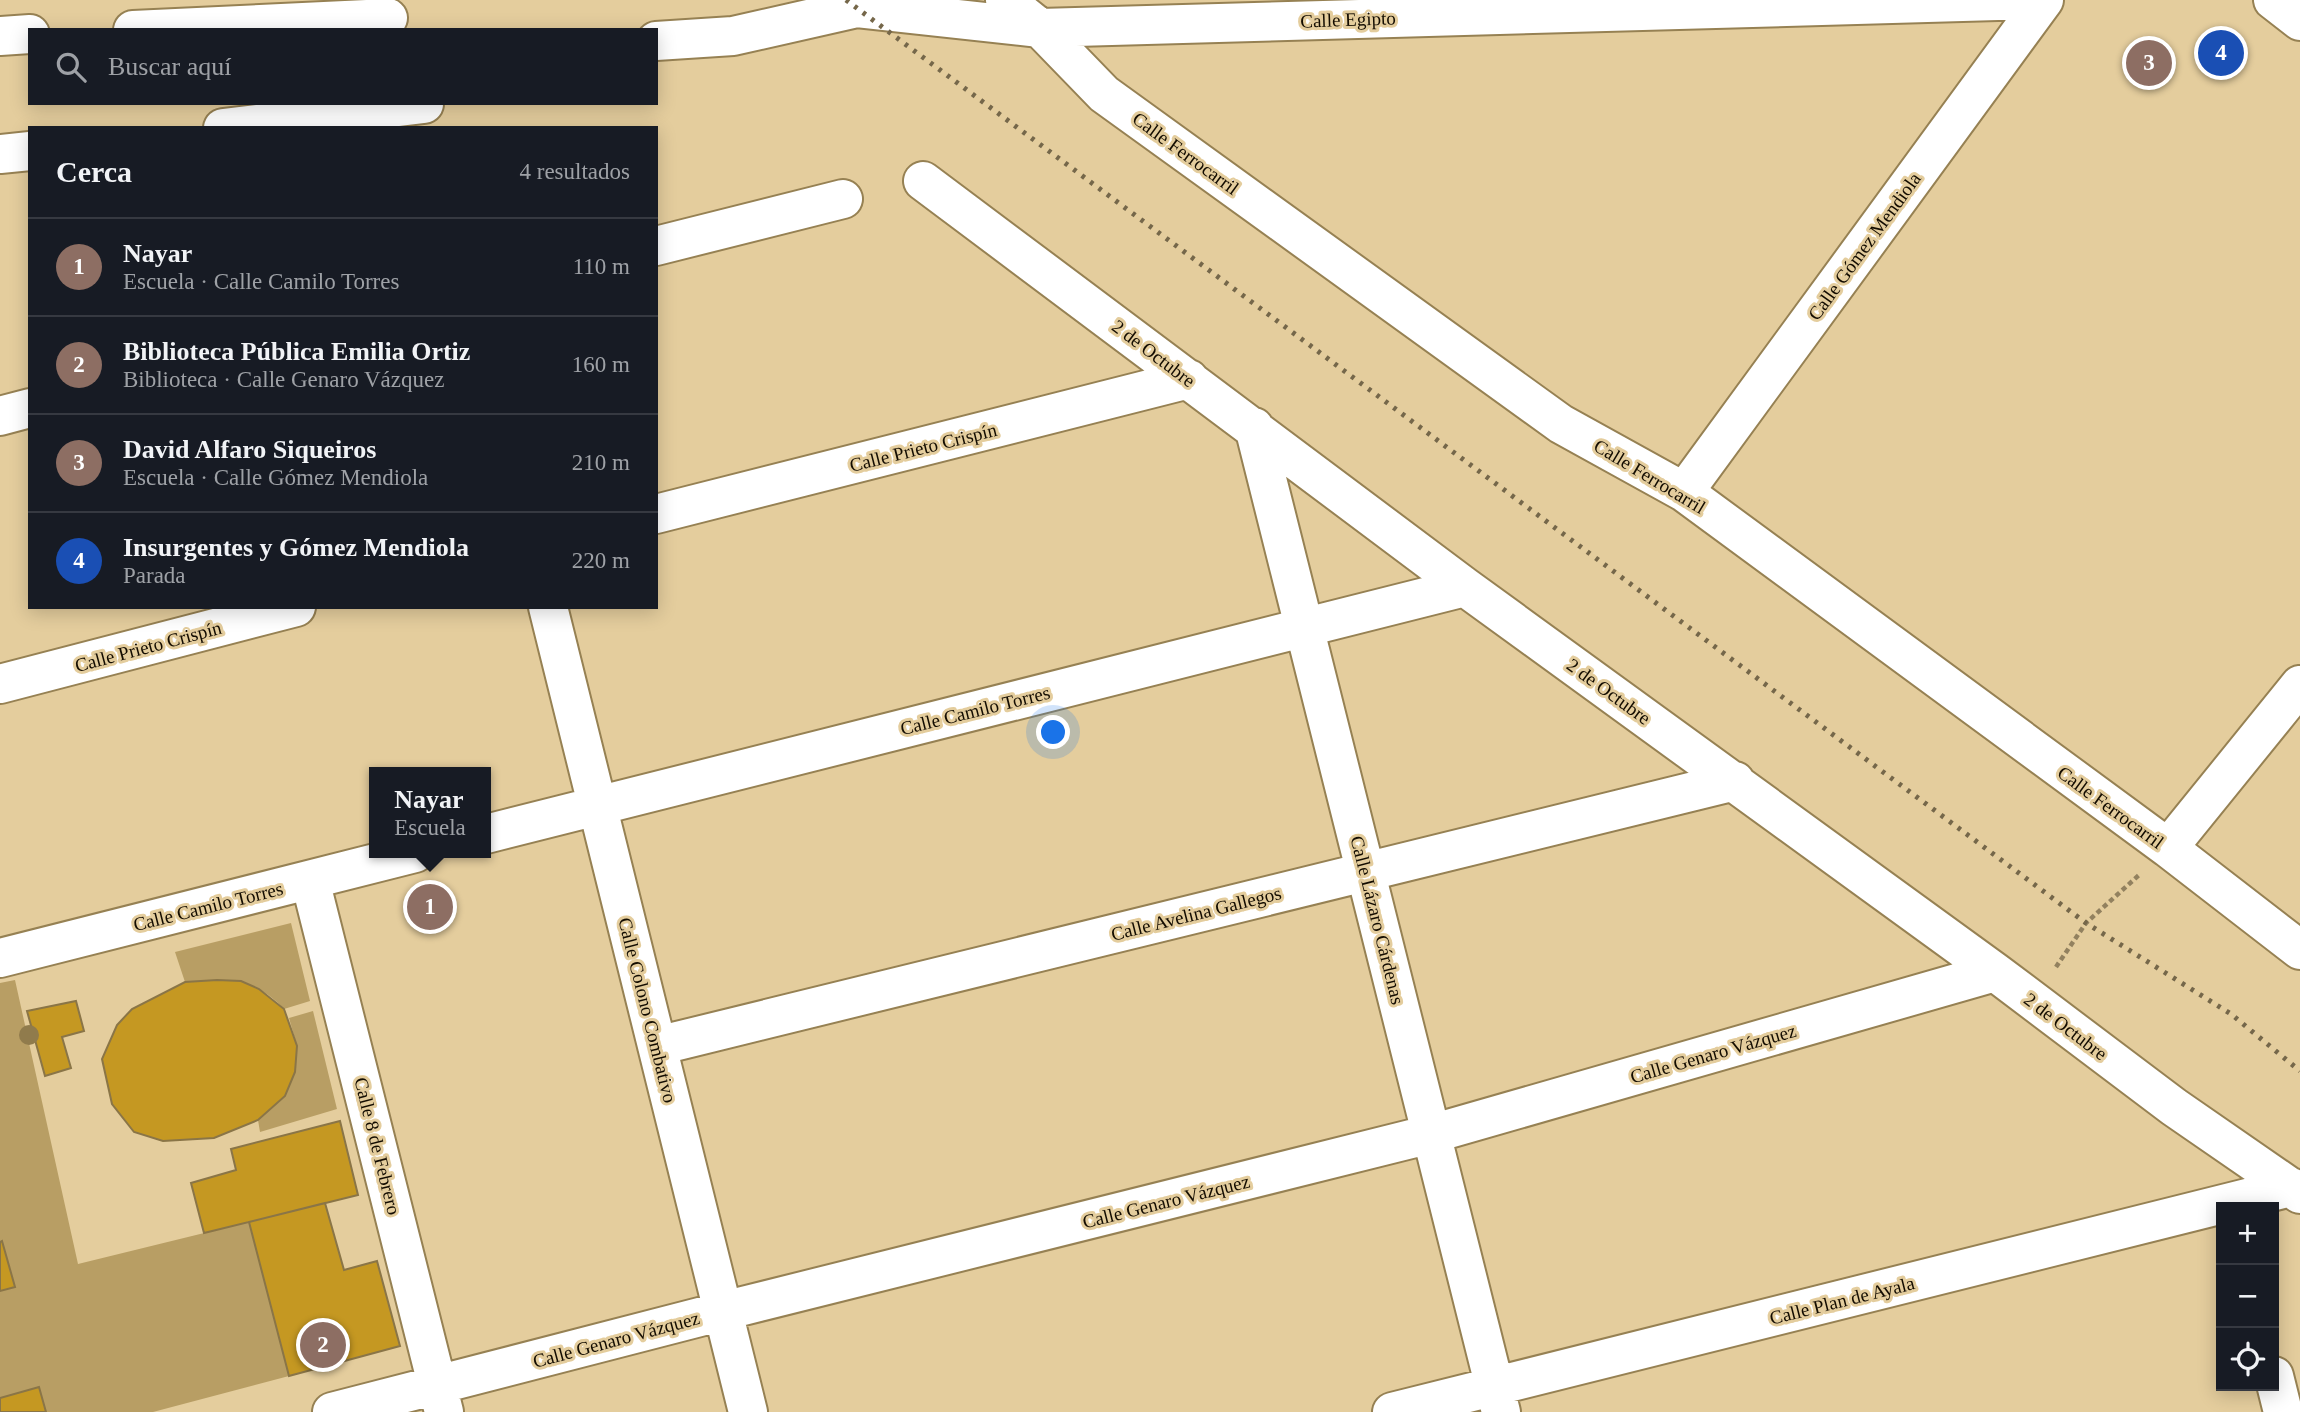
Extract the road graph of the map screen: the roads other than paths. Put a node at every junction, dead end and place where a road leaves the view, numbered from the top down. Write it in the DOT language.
graph roads {
  1 [pos="1005,0"];
  2 [pos="2033,0"];
  3 [pos="2044,0"];
  4 [pos="2273,0"];
  5 [pos="385,16"];
  6 [pos="2300,21"];
  7 [pos="169,28"];
  8 [pos="1040,28"];
  9 [pos="28,34"];
  10 [pos="0,36"];
  11 [pos="658,41"];
  12 [pos="416,105"];
  13 [pos="424,105"];
  14 [pos="240,126"];
  15 [pos="430,126"];
  16 [pos="28,151"];
  17 [pos="0,154"];
  18 [pos="923,181"];
  19 [pos="843,199"];
  20 [pos="658,245"];
  21 [pos="1189,379"];
  22 [pos="28,409"];
  23 [pos="0,416"];
  24 [pos="1254,427"];
  25 [pos="1684,492"];
  26 [pos="658,513"];
  27 [pos="1465,587"];
  28 [pos="288,609"];
  29 [pos="548,609"];
  30 [pos="1304,627"];
  31 [pos="0,684"];
  32 [pos="2300,685"];
  33 [pos="1735,781"];
  34 [pos="597,805"];
  35 [pos="491,833"];
  36 [pos="2168,848"];
  37 [pos="396,858"];
  38 [pos="1366,872"];
  39 [pos="310,880"];
  40 [pos="2300,950"];
  41 [pos="0,958"];
  42 [pos="1995,972"];
  43 [pos="657,1046"];
  44 [pos="1431,1135"];
  45 [pos="2295,1190"];
  46 [pos="2243,1202"];
  47 [pos="2216,1209"];
  48 [pos="723,1311"];
  49 [pos="2278,1391"];
  50 [pos="441,1399"];
  51 [pos="1498,1399"];
  52 [pos="332,1412"];
  53 [pos="748,1412"];
  54 [pos="1392,1412"];
  55 [pos="2283,1412"];
  1 -- 8 [label="main road, Calle Ferrocarril"];
  2 -- 8 [label="main road, Calle Egipto"];
  3 -- 25 [label="main road, Calle Gómez Mendiola"];
  4 -- 6 [label="main road"];
  5 -- 7 [label="main road"];
  8 -- 11 [label="main road, Calle Egipto"];
  8 -- 25 [label="main road, Calle Ferrocarril"];
  9 -- 10 [label="main road"];
  12 -- 14 [label="main road"];
  13 -- 15 [label="main road"];
  16 -- 17 [label="main road"];
  18 -- 21 [label="main road, 2 de Octubre"];
  19 -- 20 [label="main road"];
  21 -- 24 [label="main road, 2 de Octubre"];
  21 -- 26 [label="main road, Calle Prieto Crispín"];
  22 -- 23 [label="main road"];
  24 -- 27 [label="main road, 2 de Octubre"];
  24 -- 30 [label="main road, Calle Lázaro Cárdenas"];
  25 -- 36 [label="main road, Calle Ferrocarril"];
  27 -- 30 [label="main road, Calle Camilo Torres"];
  27 -- 33 [label="main road, 2 de Octubre"];
  28 -- 31 [label="main road, Calle Prieto Crispín"];
  29 -- 34 [label="main road, Calle Colono Combativo"];
  30 -- 34 [label="main road, Calle Camilo Torres"];
  30 -- 38 [label="main road, Calle Lázaro Cárdenas"];
  32 -- 36 [label="main road"];
  33 -- 38 [label="main road, Calle Avelina Gallegos"];
  33 -- 42 [label="main road, 2 de Octubre"];
  34 -- 35 [label="main road, Calle Camilo Torres"];
  34 -- 43 [label="main road, Calle Colono Combativo"];
  36 -- 40 [label="main road, Calle Ferrocarril"];
  37 -- 39 [label="main road, Calle Camilo Torres"];
  38 -- 43 [label="main road, Calle Avelina Gallegos"];
  38 -- 44 [label="main road, Calle Lázaro Cárdenas"];
  39 -- 41 [label="main road, Calle Camilo Torres"];
  39 -- 50 [label="main road, Calle 8 de Febrero"];
  42 -- 44 [label="main road, Calle Genaro Vázquez"];
  42 -- 45 [label="main road, 2 de Octubre"];
  43 -- 48 [label="main road, Calle Colono Combativo"];
  44 -- 48 [label="main road, Calle Genaro Vázquez"];
  44 -- 51 [label="main road, Calle Lázaro Cárdenas"];
  45 -- 46 [label="main road, Calle Plan de Ayala"];
  47 -- 51 [label="main road, Calle Plan de Ayala"];
  48 -- 50 [label="main road, Calle Genaro Vázquez"];
  48 -- 53 [label="main road, Calle Colono Combativo"];
  49 -- 55 [label="main road"];
  50 -- 52 [label="main road, Calle Genaro Vázquez"];
  51 -- 54 [label="main road, Calle Plan de Ayala"];
}
